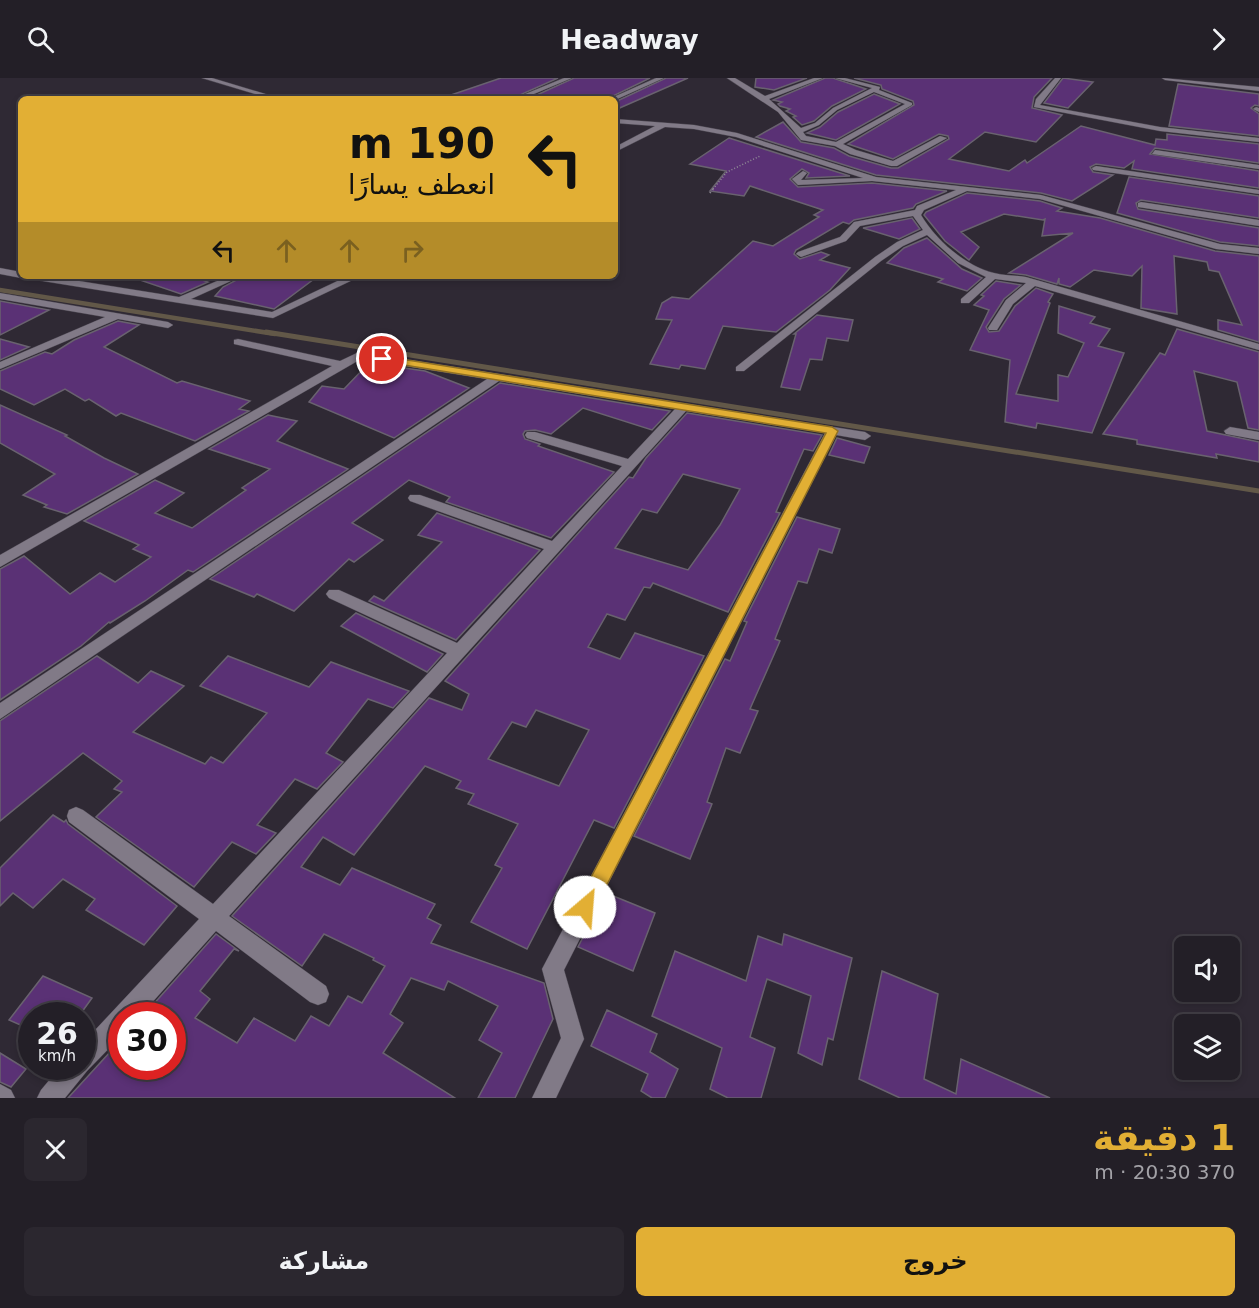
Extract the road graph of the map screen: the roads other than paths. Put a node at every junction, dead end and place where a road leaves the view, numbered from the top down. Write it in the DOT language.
graph roads {
  1 [pos="205,78"];
  2 [pos="569,78"];
  3 [pos="661,78"];
  4 [pos="730,78"];
  5 [pos="820,78"];
  6 [pos="838,78"];
  7 [pos="1058,78"];
  8 [pos="1165,78"];
  9 [pos="1259,89"];
  10 [pos="874,90"];
  11 [pos="268,96"];
  12 [pos="524,96"];
  13 [pos="618,96"];
  14 [pos="765,98"];
  15 [pos="618,121"];
  16 [pos="664,125"];
  17 [pos="799,131"];
  18 [pos="804,138"];
  19 [pos="943,138"];
  20 [pos="618,139"];
  21 [pos="636,140"];
  22 [pos="1259,140"];
  23 [pos="837,144"];
  24 [pos="618,149"];
  25 [pos="1155,152"];
  26 [pos="795,155"];
  27 [pos="1171,167"];
  28 [pos="1259,167"];
  29 [pos="1096,168"];
  30 [pos="803,172"];
  31 [pos="875,178"];
  32 [pos="963,190"];
  33 [pos="1259,192"];
  34 [pos="1141,205"];
  35 [pos="918,212"];
  36 [pos="1259,223"];
  37 [pos="927,232"];
  38 [pos="1259,251"];
  39 [pos="801,254"];
  40 [pos="0,271"];
  41 [pos="18,274"];
  42 [pos="993,276"];
  43 [pos="49,279"];
  44 [pos="101,279"];
  45 [pos="230,279"];
  46 [pos="350,279"];
  47 [pos="1033,283"];
  48 [pos="86,285"];
  49 [pos="0,296"];
  50 [pos="180,300"];
  51 [pos="965,301"];
  52 [pos="117,316"];
  53 [pos="168,325"];
  54 [pos="993,328"];
  55 [pos="238,342"];
  56 [pos="1259,347"];
  57 [pos="342,365"];
  58 [pos="0,366"];
  59 [pos="740,369"];
  60 [pos="497,377"];
  61 [pos="683,407"];
  62 [pos="832,431"];
  63 [pos="1230,431"];
  64 [pos="531,435"];
  65 [pos="865,436"];
  66 [pos="1259,436"];
  67 [pos="631,464"];
  68 [pos="415,498"];
  69 [pos="554,547"];
  70 [pos="0,562"];
  71 [pos="334,594"];
  72 [pos="459,651"];
  73 [pos="0,711"];
  74 [pos="76,816"];
  75 [pos="215,917"];
  76 [pos="318,994"];
  77 [pos="137,1002"];
  78 [pos="108,1033"];
  79 [pos="96,1046"];
  80 [pos="64,1080"];
  81 [pos="48,1098"];
  82 [pos="544,1098"];
  1 -- 11 [label="street"];
  2 -- 12 [label="street"];
  3 -- 13 [label="street"];
  4 -- 14 [label="street"];
  5 -- 14 [label="street"];
  6 -- 10 [label="street"];
  7 -- 22 [label="street"];
  8 -- 9 [label="street"];
  10 -- 17 [label="street"];
  10 -- 23 [label="street"];
  14 -- 17 [label="street"];
  15 -- 16 [label="street"];
  16 -- 21 [label="street"];
  16 -- 26 [label="street"];
  17 -- 18 [label="street"];
  18 -- 23 [label="street"];
  18 -- 26 [label="street"];
  19 -- 23 [label="street"];
  20 -- 21 [label="street"];
  21 -- 24 [label="street"];
  25 -- 27 [label="street"];
  26 -- 31 [label="street"];
  27 -- 28 [label="street"];
  27 -- 29 [label="street"];
  27 -- 33 [label="street"];
  30 -- 31 [label="street"];
  31 -- 32 [label="street"];
  32 -- 35 [label="street"];
  32 -- 38 [label="street"];
  34 -- 36 [label="street"];
  35 -- 37 [label="street"];
  35 -- 39 [label="street"];
  37 -- 42 [label="street"];
  37 -- 59 [label="street"];
  40 -- 41 [label="street"];
  42 -- 47 [label="street"];
  42 -- 51 [label="street"];
  43 -- 48 [label="street"];
  44 -- 48 [label="street"];
  45 -- 50 [label="street"];
  46 -- 50 [label="street"];
  47 -- 54 [label="street"];
  47 -- 56 [label="street"];
  48 -- 50 [label="street"];
  49 -- 52 [label="street"];
  52 -- 53 [label="street"];
  52 -- 58 [label="street"];
  55 -- 57 [label="street"];
  57 -- 60 [label="street"];
  57 -- 70 [label="street"];
  60 -- 61 [label="street"];
  60 -- 73 [label="street"];
  61 -- 62 [label="street"];
  61 -- 67 [label="street"];
  62 -- 65 [label="street"];
  62 -- 82 [label="street"];
  63 -- 66 [label="street"];
  64 -- 67 [label="street"];
  67 -- 69 [label="street"];
  68 -- 69 [label="street"];
  69 -- 72 [label="street"];
  71 -- 72 [label="street"];
  72 -- 75 [label="street"];
  74 -- 75 [label="street"];
  75 -- 76 [label="street"];
  75 -- 77 [label="street"];
  78 -- 79 [label="street"];
  80 -- 81 [label="street"];
}
